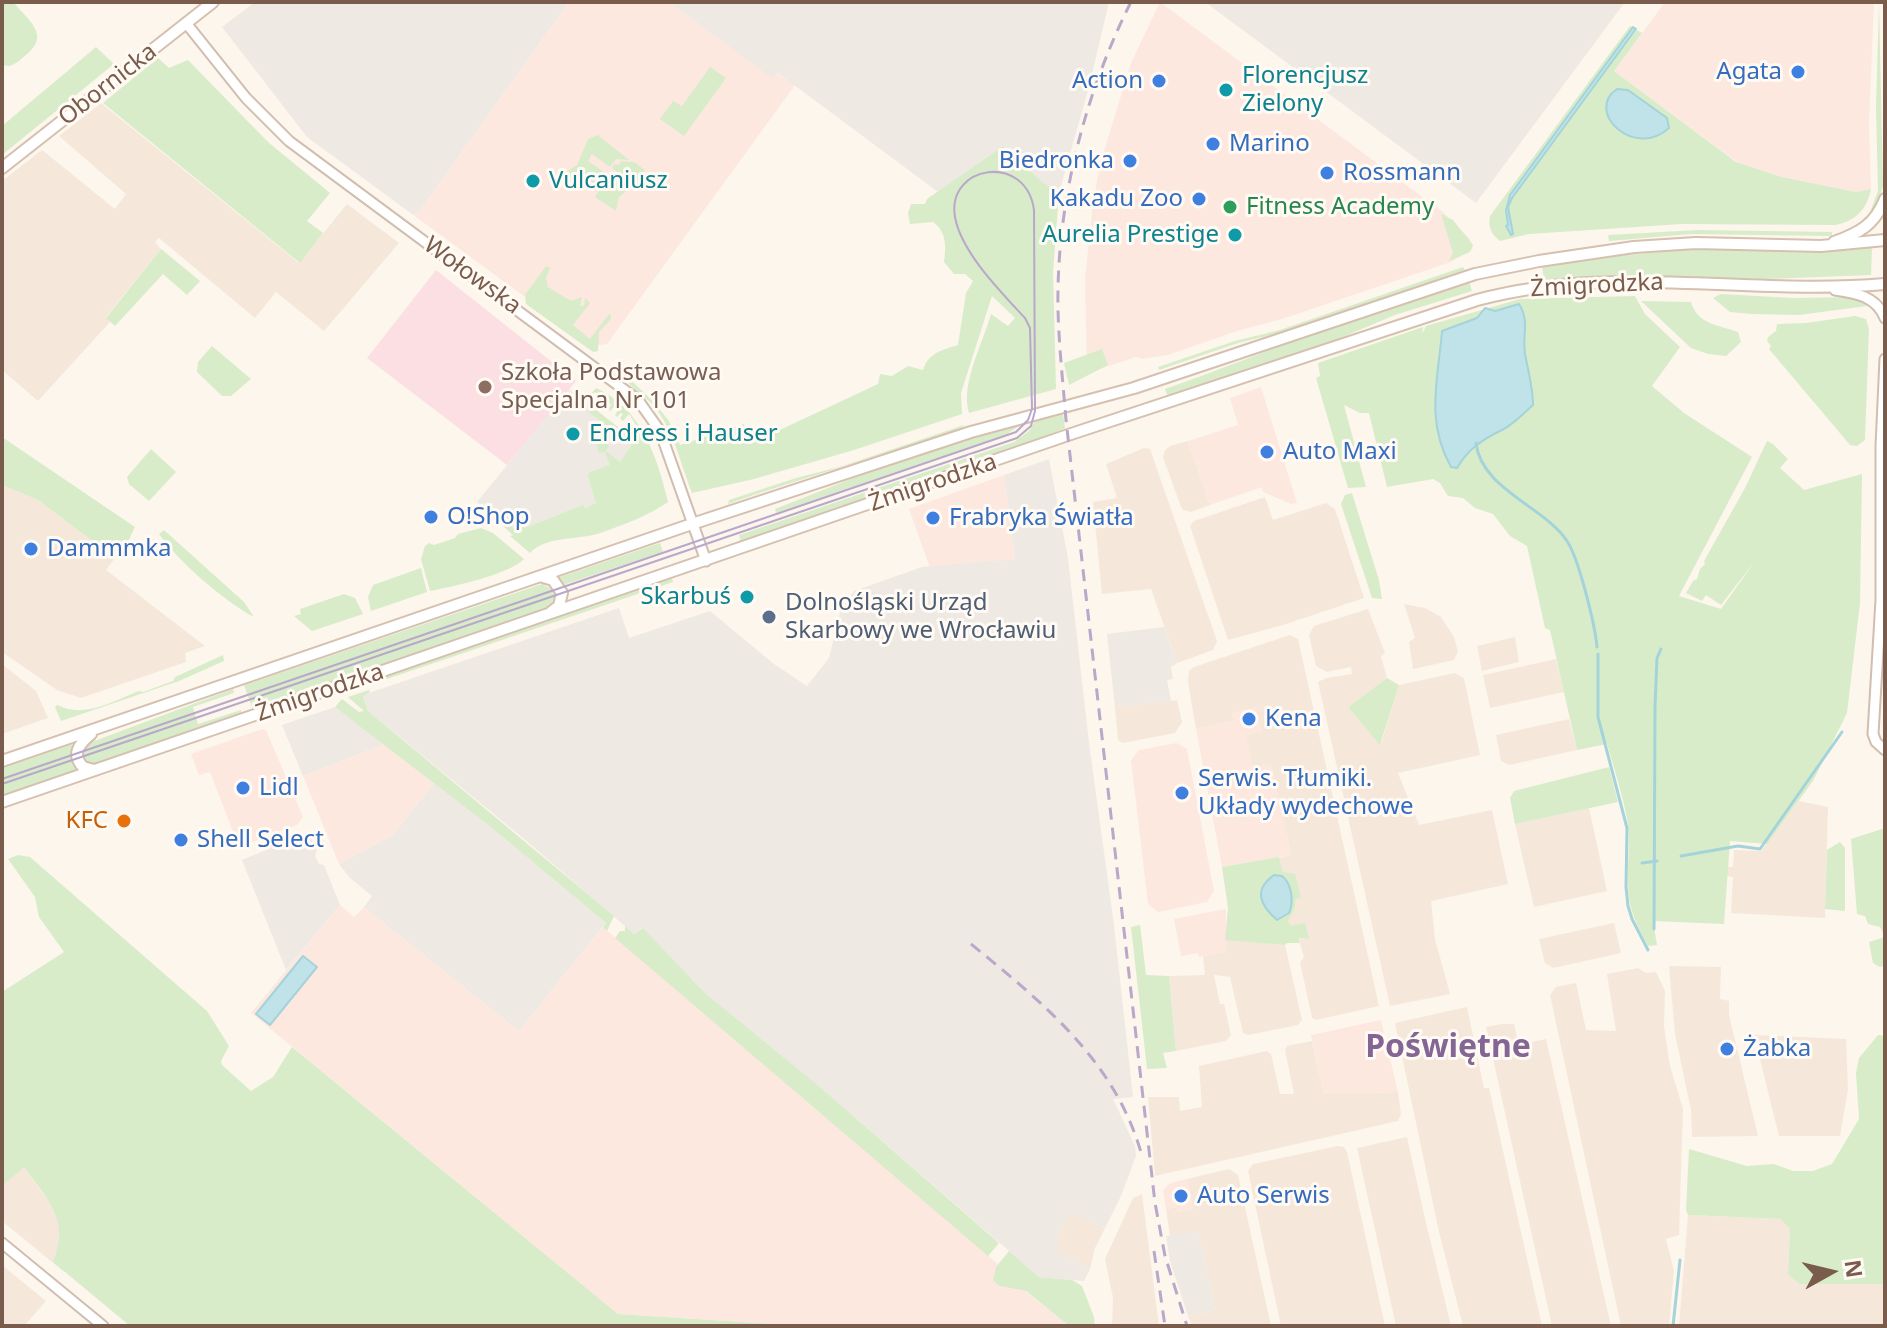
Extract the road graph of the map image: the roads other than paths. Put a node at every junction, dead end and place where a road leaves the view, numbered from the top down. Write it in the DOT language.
graph roads {
  1 [pos="213,2"];
  2 [pos="186,23"];
  3 [pos="2,168"];
  4 [pos="1885,199"];
  5 [pos="1885,240"];
  6 [pos="1821,246"];
  7 [pos="1885,284"];
  8 [pos="1828,289"];
  9 [pos="1885,318"];
  10 [pos="1885,359"];
  11 [pos="692,524"];
  12 [pos="706,561"];
  13 [pos="1885,573"];
  14 [pos="543,577"];
  15 [pos="1881,600"];
  16 [pos="546,615"];
  17 [pos="95,731"];
  18 [pos="1882,746"];
  19 [pos="2,761"];
  20 [pos="95,770"];
  21 [pos="2,802"];
  22 [pos="2,1243"];
  23 [pos="103,1326"];
  1 -- 2 [label="main road, Obornicka"];
  2 -- 3 [label="main road, Obornicka"];
  2 -- 11 [label="street, Wołowska"];
  4 -- 6 [label="main road"];
  5 -- 6 [label="main road, Żmigrodzka"];
  6 -- 11 [label="main road, Żmigrodzka"];
  7 -- 8 [label="main road, Żmigrodzka"];
  8 -- 9 [label="street"];
  8 -- 12 [label="main road, Żmigrodzka"];
  10 -- 15 [label="street"];
  11 -- 12 [label="street, Wołowska"];
  11 -- 14 [label="main road, Żmigrodzka"];
  12 -- 16 [label="main road, Żmigrodzka"];
  13 -- 15 [label="street"];
  14 -- 16 [label="main road"];
  14 -- 17 [label="main road, Żmigrodzka"];
  15 -- 18 [label="street"];
  16 -- 20 [label="main road, Żmigrodzka"];
  17 -- 19 [label="main road, Żmigrodzka"];
  17 -- 20 [label="main road"];
  20 -- 21 [label="main road, Żmigrodzka"];
  22 -- 23 [label="street"];
}
